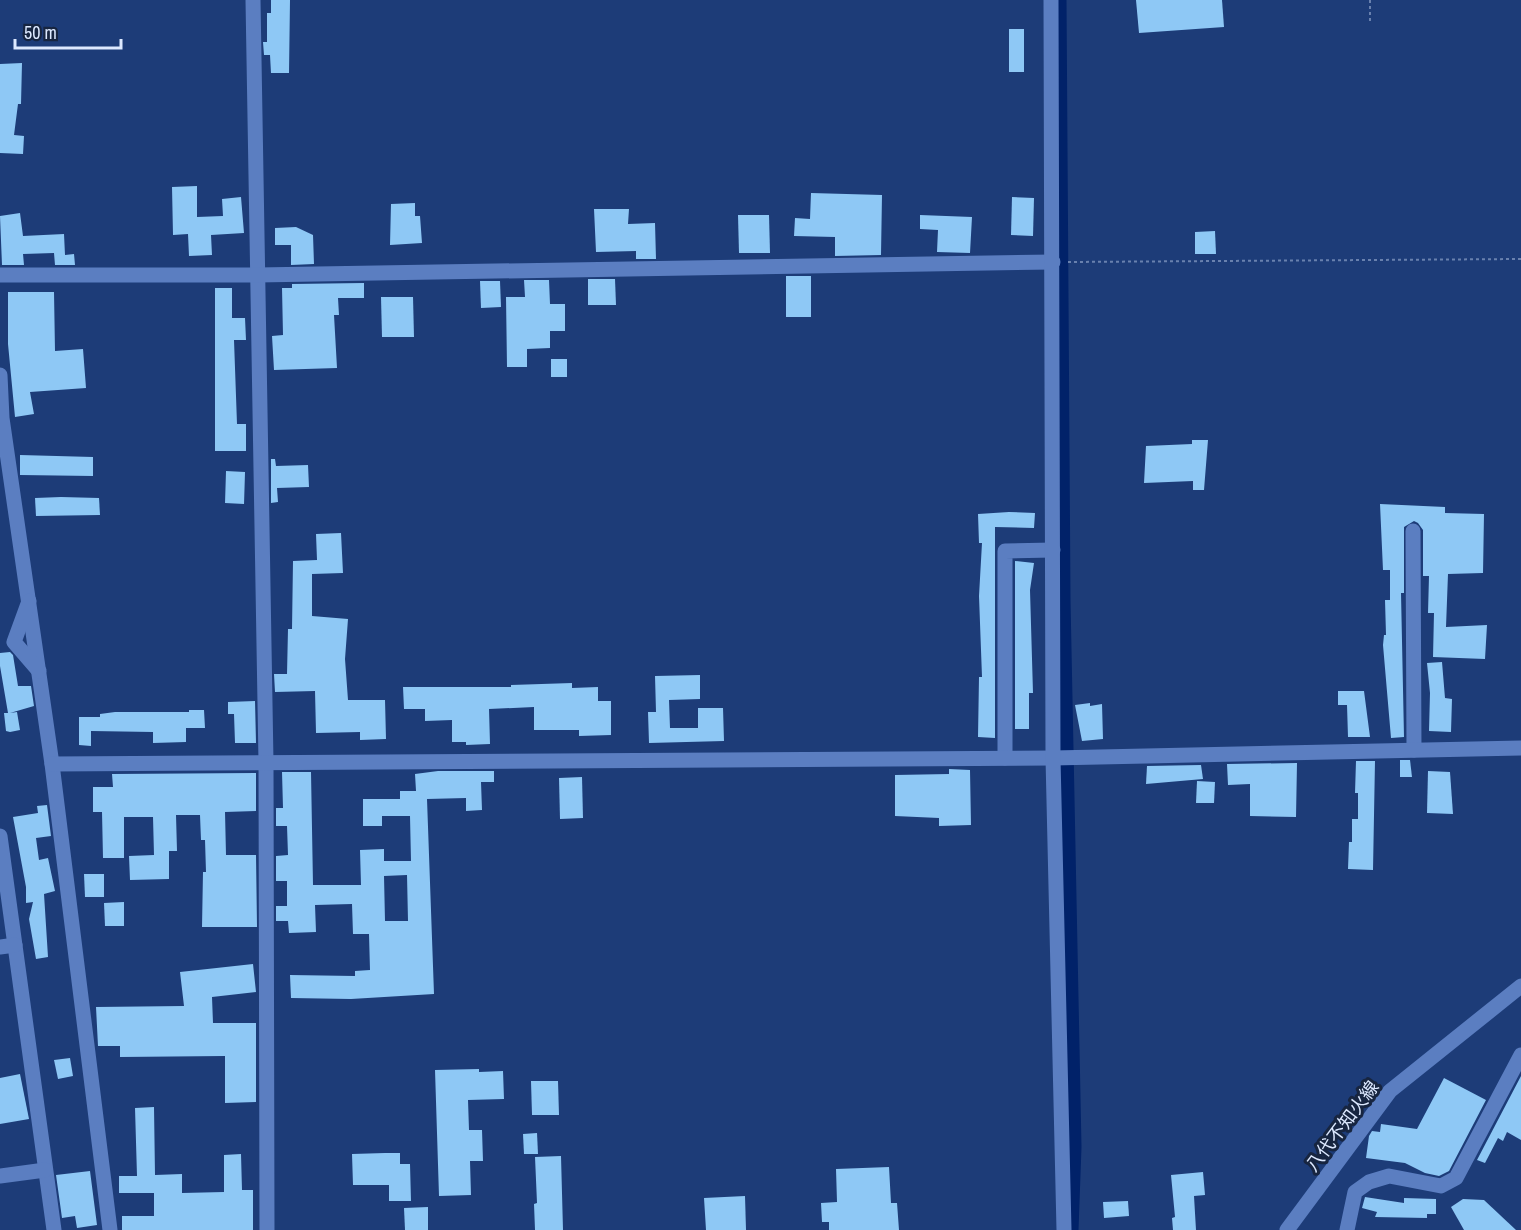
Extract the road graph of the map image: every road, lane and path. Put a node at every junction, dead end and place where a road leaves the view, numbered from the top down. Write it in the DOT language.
graph roads {
  1 [pos="253,0"];
  2 [pos="1051,0"];
  3 [pos="1370,0"];
  4 [pos="1370,22"];
  5 [pos="1521,259"];
  6 [pos="1053,262"];
  7 [pos="0,275"];
  8 [pos="257,275"];
  9 [pos="0,375"];
  10 [pos="1413,531"];
  11 [pos="1053,550"];
  12 [pos="29,601"];
  13 [pos="7,643"];
  14 [pos="39,671"];
  15 [pos="1521,748"];
  16 [pos="1414,750"];
  17 [pos="1005,758"];
  18 [pos="1053,758"];
  19 [pos="266,762"];
  20 [pos="52,764"];
  21 [pos="0,836"];
  22 [pos="8,946"];
  23 [pos="1521,986"];
  24 [pos="1521,1055"];
  25 [pos="45,1170"];
  26 [pos="0,1176"];
  27 [pos="54,1230"];
  28 [pos="110,1230"];
  29 [pos="267,1230"];
  30 [pos="1064,1230"];
  31 [pos="1287,1230"];
  32 [pos="1347,1230"];
  1 -- 8 [label="street"];
  2 -- 6 [label="street"];
  3 -- 4 [label="path"];
  5 -- 6 [label="path"];
  6 -- 8 [label="street"];
  6 -- 11 [label="street"];
  7 -- 8 [label="street"];
  8 -- 19 [label="street"];
  9 -- 12 [label="street"];
  10 -- 16 [label="street"];
  11 -- 17 [label="street"];
  11 -- 18 [label="street"];
  12 -- 13 [label="street"];
  12 -- 14 [label="street"];
  13 -- 14 [label="street"];
  14 -- 20 [label="street"];
  15 -- 16 [label="street"];
  16 -- 18 [label="street"];
  17 -- 18 [label="street"];
  17 -- 19 [label="street"];
  18 -- 30 [label="street"];
  19 -- 20 [label="street"];
  19 -- 29 [label="street"];
  20 -- 28 [label="street"];
  21 -- 22 [label="street"];
  22 -- 25 [label="street"];
  23 -- 31 [label="street, 八代不知火線"];
  24 -- 32 [label="street"];
  25 -- 26 [label="street"];
  25 -- 27 [label="street"];
}
